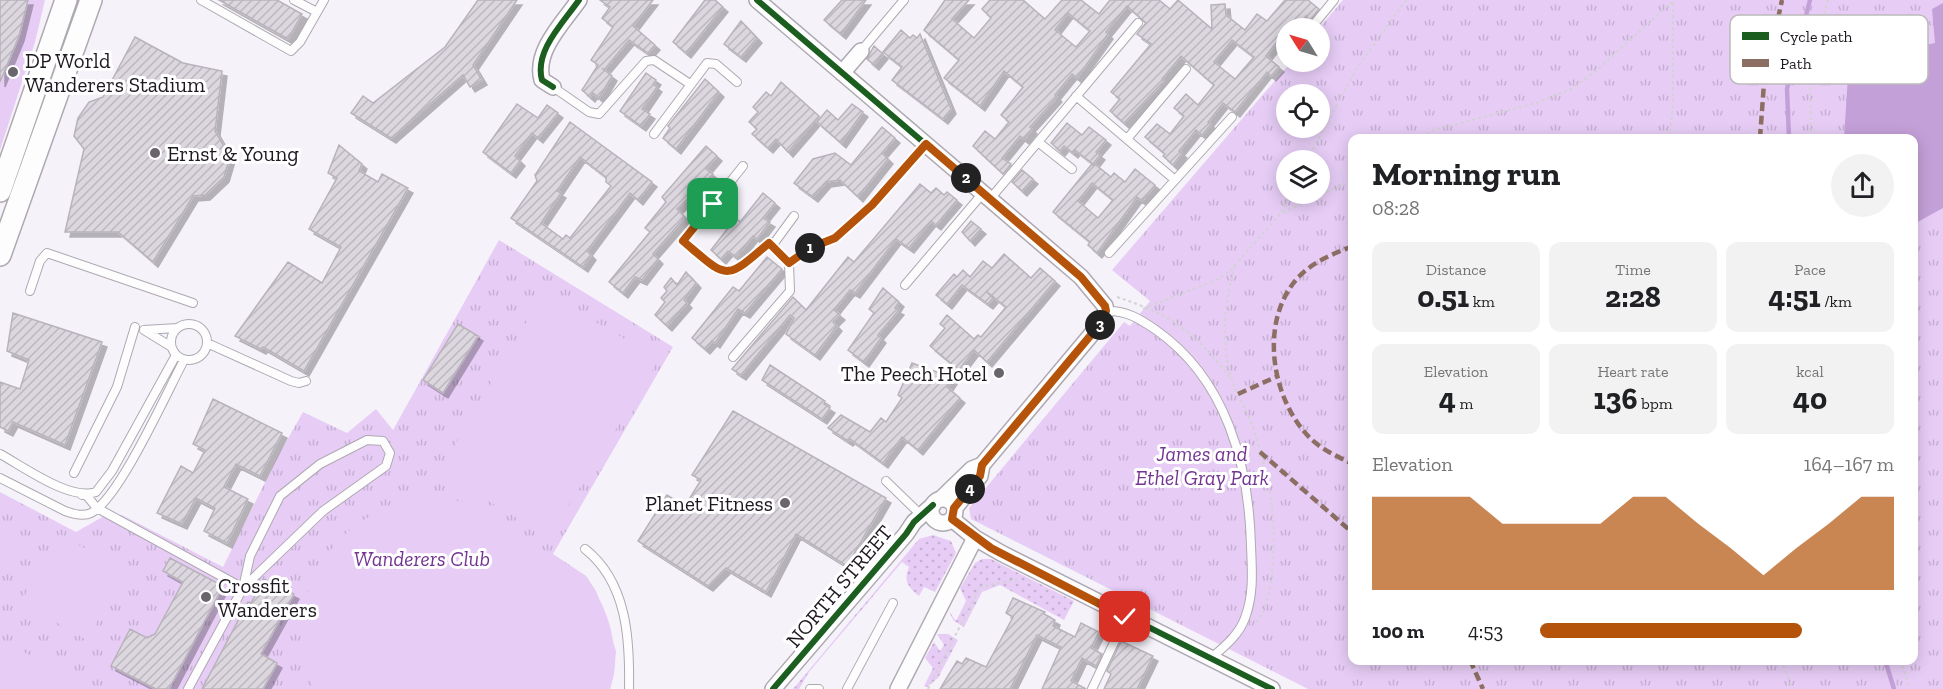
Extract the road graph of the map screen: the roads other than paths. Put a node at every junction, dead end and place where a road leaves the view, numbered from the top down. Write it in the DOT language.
graph roads {
  1 [pos="66,0"];
  2 [pos="91,0"];
  3 [pos="201,0"];
  4 [pos="294,0"];
  5 [pos="324,0"];
  6 [pos="579,0"];
  7 [pos="757,0"];
  8 [pos="904,0"];
  9 [pos="1334,0"];
  10 [pos="317,12"];
  11 [pos="1319,18"];
  12 [pos="1138,23"];
  13 [pos="861,51"];
  14 [pos="1186,69"];
  15 [pos="842,73"];
  16 [pos="737,81"];
  17 [pos="690,84"];
  18 [pos="553,87"];
  19 [pos="1076,96"];
  20 [pos="1232,117"];
  21 [pos="654,134"];
  22 [pos="1127,139"];
  23 [pos="1038,142"];
  24 [pos="926,144"];
  25 [pos="743,166"];
  26 [pos="1071,169"];
  27 [pos="1174,180"];
  28 [pos="0,191"];
  29 [pos="987,196"];
  30 [pos="794,216"];
  31 [pos="772,246"];
  32 [pos="1108,253"];
  33 [pos="0,255"];
  34 [pos="789,263"];
  35 [pos="905,285"];
  36 [pos="30,291"];
  37 [pos="193,303"];
  38 [pos="1106,311"];
  39 [pos="135,327"];
  40 [pos="177,328"];
  41 [pos="207,342"];
  42 [pos="171,346"];
  43 [pos="176,356"];
  44 [pos="733,357"];
  45 [pos="184,360"];
  46 [pos="306,381"];
  47 [pos="0,454"];
  48 [pos="74,473"];
  49 [pos="0,478"];
  50 [pos="886,481"];
  51 [pos="80,494"];
  52 [pos="97,508"];
  53 [pos="939,511"];
  54 [pos="975,538"];
  55 [pos="585,549"];
  56 [pos="243,588"];
  57 [pos="893,603"];
  58 [pos="1125,617"];
  59 [pos="1210,660"];
  60 [pos="188,689"];
  61 [pos="629,689"];
  62 [pos="773,689"];
  63 [pos="810,689"];
  64 [pos="819,689"];
  65 [pos="847,689"];
  66 [pos="898,689"];
  67 [pos="1092,689"];
  68 [pos="1272,689"];
  1 -- 28 [label="main road"];
  2 -- 33 [label="main road"];
  3 -- 10 [label="lane"];
  4 -- 10 [label="lane"];
  5 -- 10 [label="lane"];
  6 -- 18 [label="street"];
  7 -- 15 [label="street"];
  8 -- 13 [label="lane"];
  9 -- 11 [label="lane"];
  12 -- 19 [label="lane"];
  13 -- 15 [label="street"];
  14 -- 22 [label="lane"];
  15 -- 24 [label="street"];
  16 -- 17 [label="lane"];
  17 -- 18 [label="lane"];
  17 -- 21 [label="lane"];
  19 -- 22 [label="lane"];
  19 -- 23 [label="lane"];
  20 -- 27 [label="lane"];
  22 -- 27 [label="lane"];
  23 -- 26 [label="lane"];
  23 -- 29 [label="lane"];
  24 -- 29 [label="street"];
  24 -- 34 [label="lane"];
  25 -- 31 [label="lane"];
  27 -- 32 [label="lane"];
  29 -- 35 [label="lane"];
  29 -- 38 [label="street"];
  30 -- 31 [label="lane"];
  31 -- 34 [label="lane"];
  34 -- 44 [label="lane"];
  36 -- 37 [label="lane"];
  38 -- 53 [label="street, NORTH STREET"];
  38 -- 59 [label="lane"];
  39 -- 48 [label="lane"];
  40 -- 41 [label="lane"];
  40 -- 42 [label="lane"];
  40 -- 42 [label="lane"];
  41 -- 45 [label="lane"];
  41 -- 46 [label="lane"];
  42 -- 43 [label="lane"];
  43 -- 45 [label="lane"];
  43 -- 51 [label="lane"];
  45 -- 52 [label="lane"];
  47 -- 51 [label="lane"];
  49 -- 52 [label="lane"];
  50 -- 53 [label="lane"];
  51 -- 52 [label="lane"];
  52 -- 56 [label="lane"];
  53 -- 54 [label="street"];
  53 -- 62 [label="street, NORTH STREET"];
  54 -- 58 [label="street"];
  54 -- 66 [label="street"];
  55 -- 61 [label="lane"];
  56 -- 56 [label="lane"];
  56 -- 60 [label="lane"];
  57 -- 65 [label="lane"];
  58 -- 59 [label="street"];
  58 -- 67 [label="lane"];
  59 -- 68 [label="street"];
  63 -- 64 [label="lane"];
}
